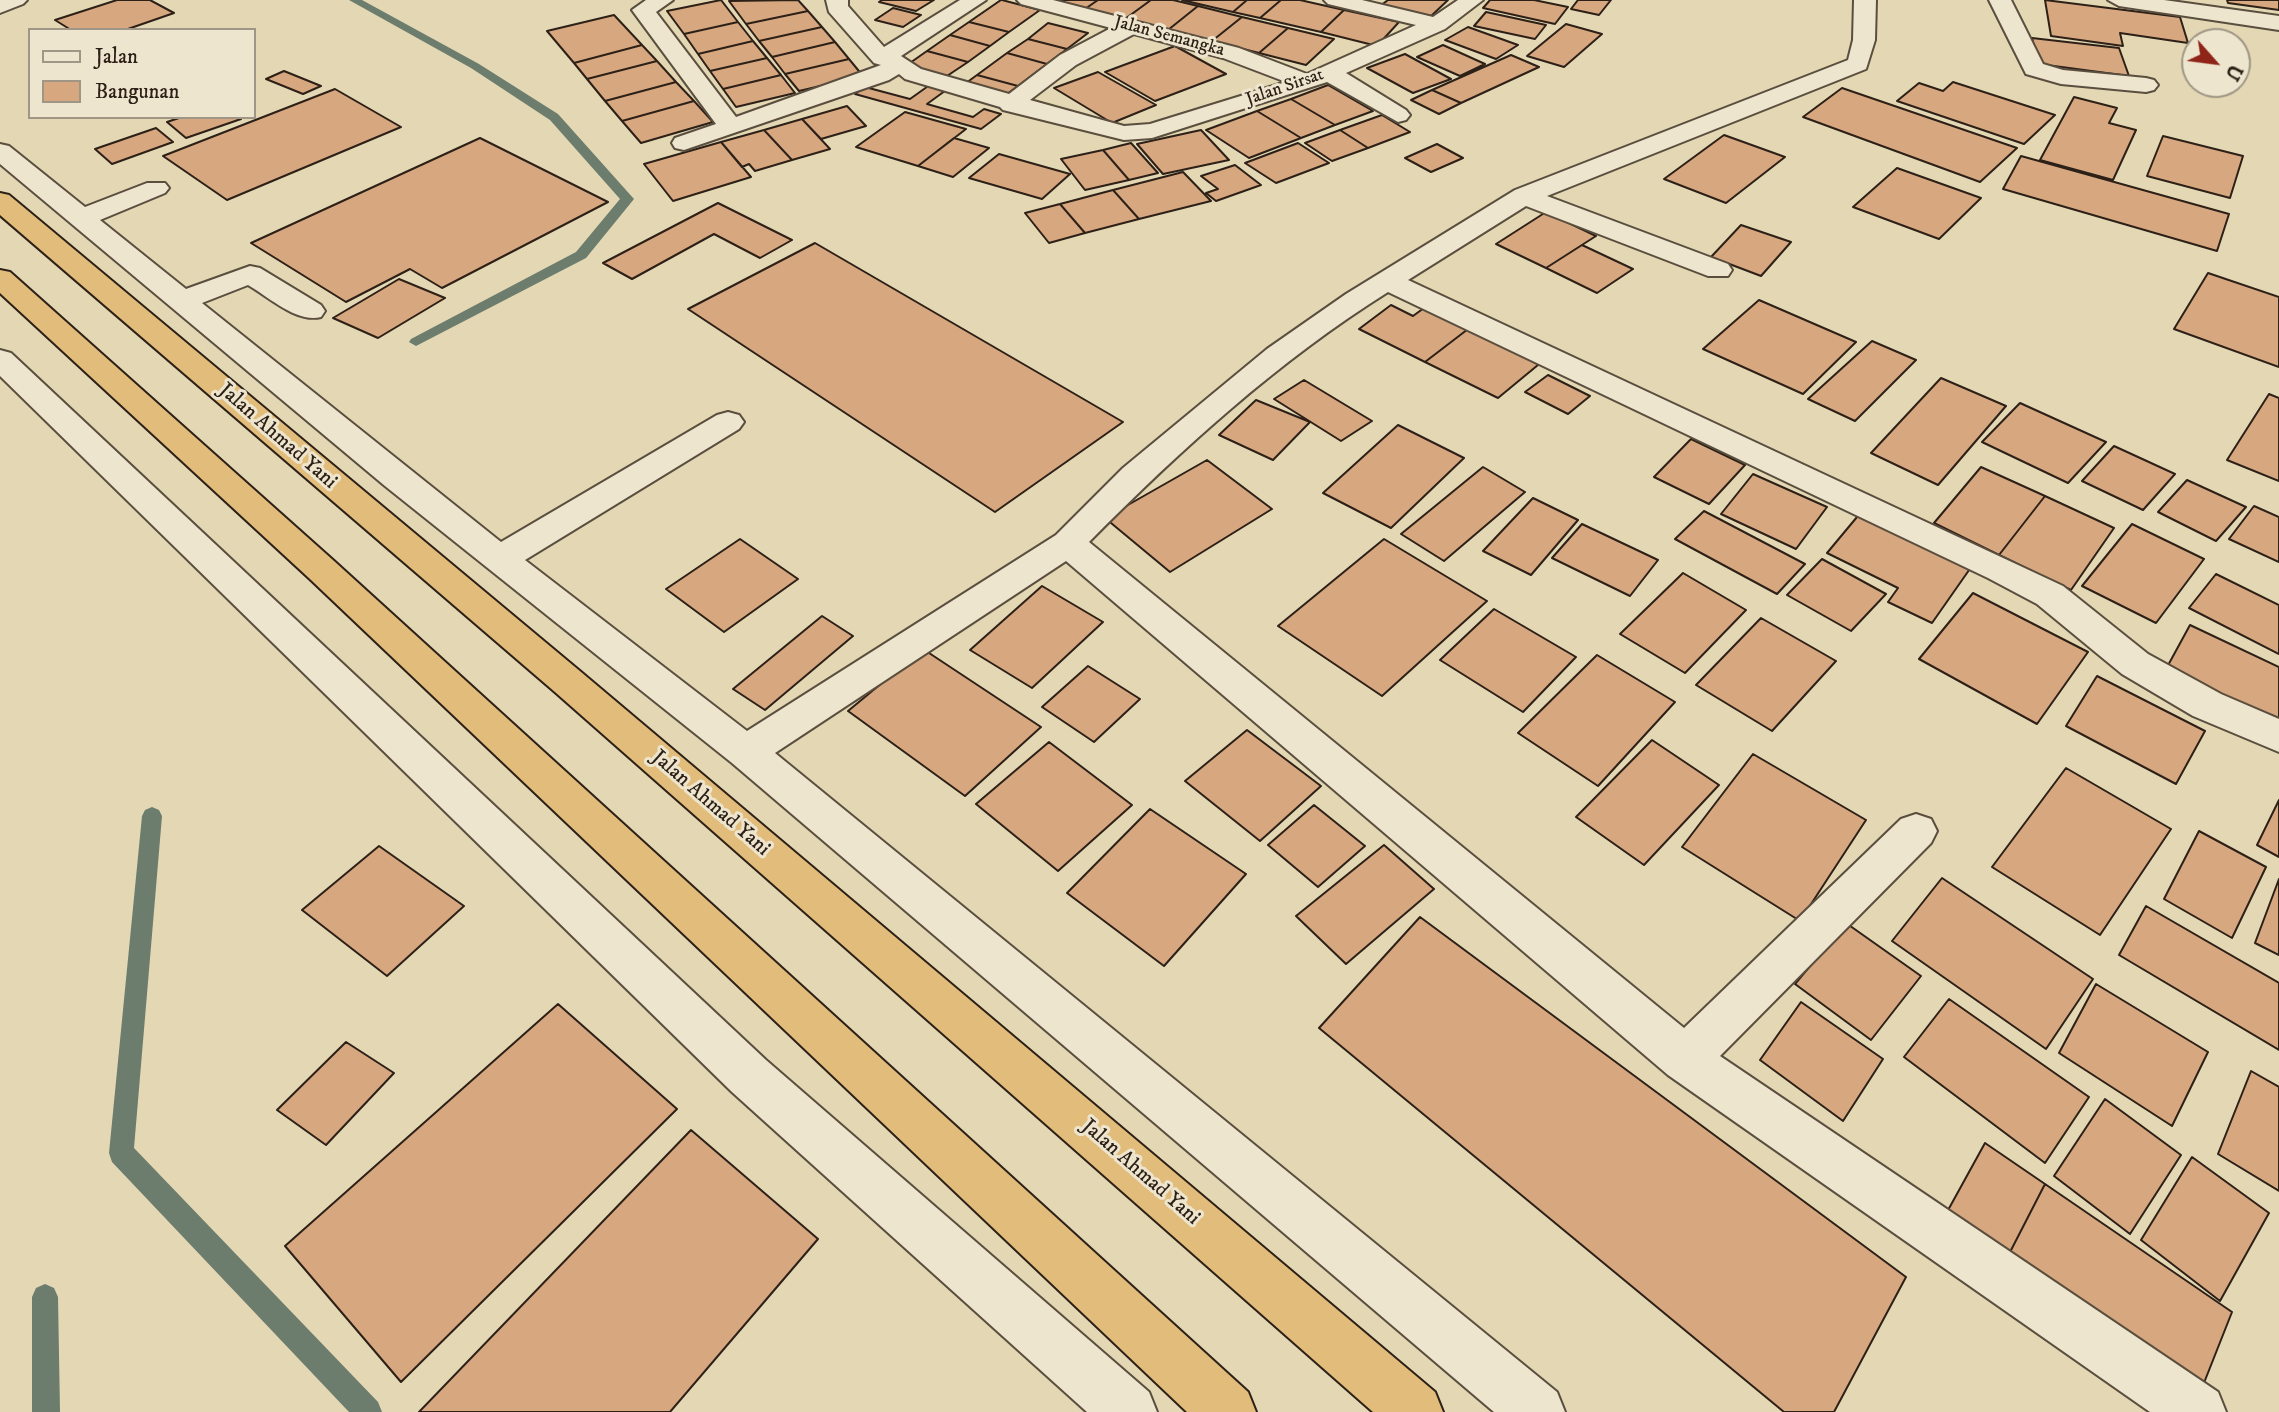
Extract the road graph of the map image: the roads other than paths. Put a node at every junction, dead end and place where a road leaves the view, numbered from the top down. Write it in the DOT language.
graph roads {
  1 [pos="16,0"];
  2 [pos="662,0"];
  3 [pos="837,0"];
  4 [pos="975,0"];
  5 [pos="1028,0"];
  6 [pos="1335,0"];
  7 [pos="1472,0"];
  8 [pos="1864,0"];
  9 [pos="2000,0"];
  10 [pos="2124,0"];
  11 [pos="2204,6"];
  12 [pos="0,7"];
  13 [pos="2279,23"];
  14 [pos="1437,24"];
  15 [pos="1133,27"];
  16 [pos="891,60"];
  17 [pos="1318,77"];
  18 [pos="2146,85"];
  19 [pos="1011,105"];
  20 [pos="1398,115"];
  21 [pos="731,127"];
  22 [pos="684,143"];
  23 [pos="0,151"];
  24 [pos="156,188"];
  25 [pos="1524,196"];
  26 [pos="0,201"];
  27 [pos="81,218"];
  28 [pos="1718,270"];
  29 [pos="0,278"];
  30 [pos="1387,281"];
  31 [pos="181,301"];
  32 [pos="311,311"];
  33 [pos="0,359"];
  34 [pos="728,422"];
  35 [pos="1068,543"];
  36 [pos="499,559"];
  37 [pos="2279,736"];
  38 [pos="746,752"];
  39 [pos="1916,831"];
  40 [pos="1685,1059"];
  41 [pos="1129,1412"];
  42 [pos="1228,1412"];
  43 [pos="1415,1412"];
  44 [pos="1537,1412"];
  45 [pos="2198,1412"];
  1 -- 12 [label="street"];
  2 -- 21 [label="street"];
  3 -- 16 [label="street, Jalan Sirsat"];
  4 -- 16 [label="street"];
  5 -- 15 [label="street, Jalan Semangka"];
  6 -- 14 [label="street"];
  7 -- 14 [label="street, Jalan Sirsat"];
  8 -- 25 [label="street"];
  9 -- 18 [label="street"];
  10 -- 11 [label="street"];
  11 -- 13 [label="street"];
  14 -- 17 [label="street, Jalan Sirsat"];
  15 -- 17 [label="street, Jalan Semangka"];
  15 -- 19 [label="street"];
  16 -- 19 [label="street, Jalan Sirsat"];
  16 -- 21 [label="street"];
  17 -- 19 [label="street, Jalan Sirsat"];
  17 -- 20 [label="street, Jalan Semangka"];
  21 -- 22 [label="street"];
  23 -- 27 [label="street"];
  24 -- 27 [label="street"];
  25 -- 28 [label="street"];
  25 -- 30 [label="street"];
  26 -- 43 [label="highway, Jalan Ahmad Yani"];
  27 -- 31 [label="street"];
  29 -- 42 [label="highway"];
  30 -- 35 [label="street"];
  30 -- 37 [label="street"];
  31 -- 32 [label="street"];
  31 -- 36 [label="street"];
  33 -- 41 [label="street"];
  34 -- 36 [label="street"];
  35 -- 38 [label="street"];
  35 -- 40 [label="street"];
  36 -- 38 [label="street"];
  38 -- 44 [label="street"];
  39 -- 40 [label="street"];
  40 -- 45 [label="street"];
}
